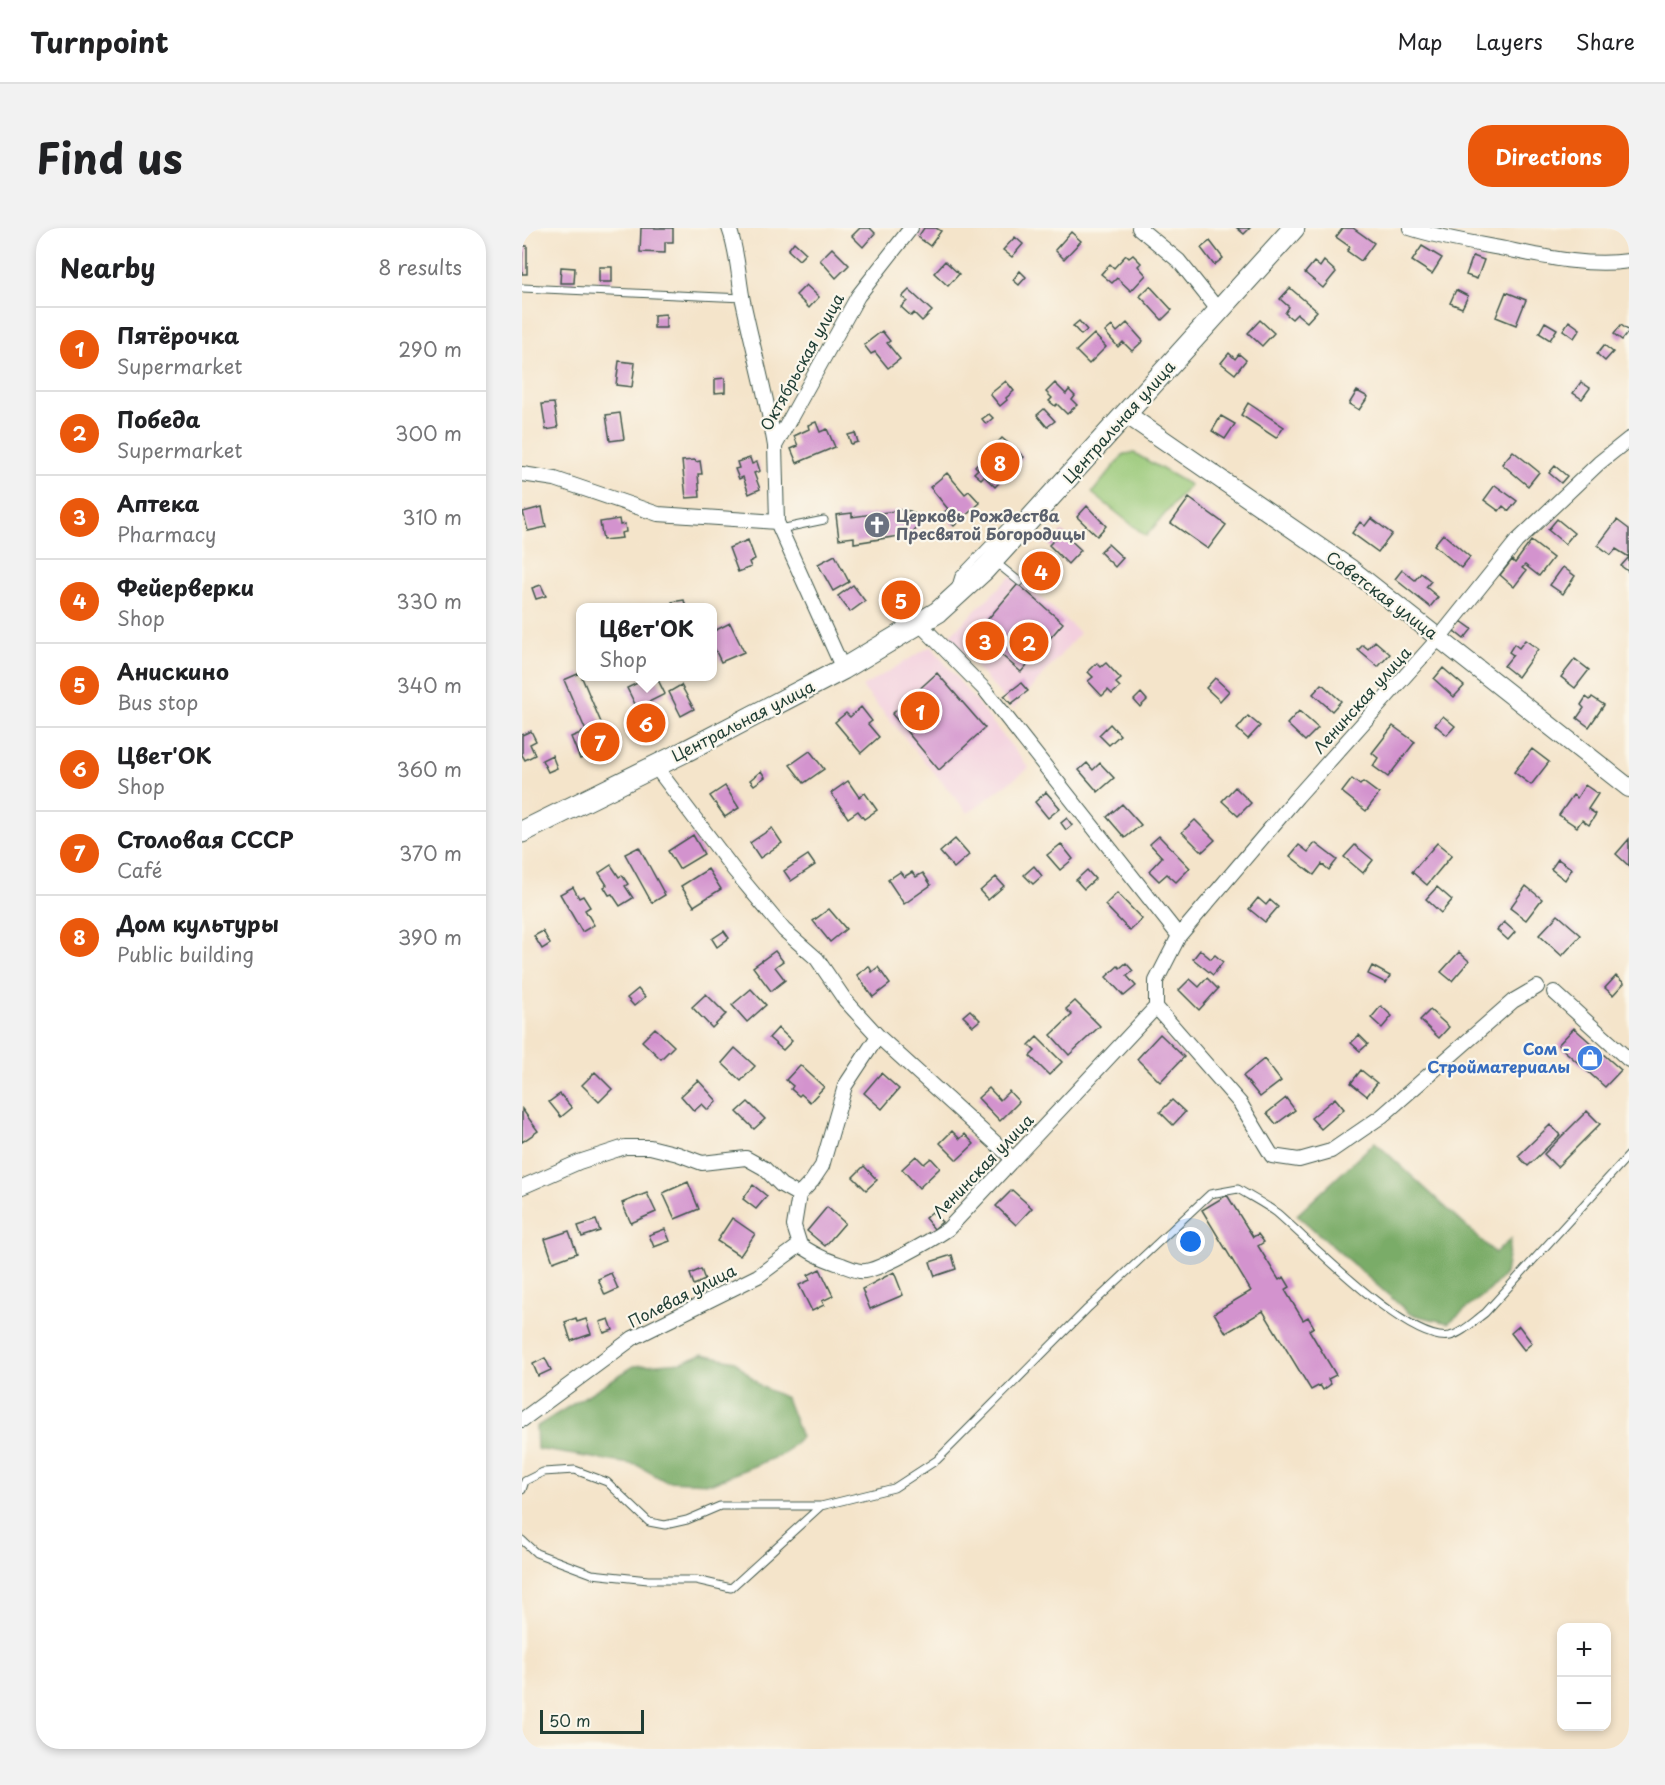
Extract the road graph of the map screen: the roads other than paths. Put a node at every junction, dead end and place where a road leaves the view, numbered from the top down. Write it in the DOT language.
graph roads {
  1 [pos="729,228"];
  2 [pos="911,228"];
  3 [pos="1139,228"];
  4 [pos="1294,228"];
  5 [pos="1410,228"];
  6 [pos="1629,261"];
  7 [pos="522,288"];
  8 [pos="742,298"];
  9 [pos="1219,311"];
  10 [pos="1126,414"];
  11 [pos="1629,439"];
  12 [pos="775,446"];
  13 [pos="522,474"];
  14 [pos="824,520"];
  15 [pos="1026,524"];
  16 [pos="779,526"];
  17 [pos="994,560"];
  18 [pos="1020,582"];
  19 [pos="952,600"];
  20 [pos="920,624"];
  21 [pos="1439,638"];
  22 [pos="843,669"];
  23 [pos="655,766"];
  24 [pos="1629,788"];
  25 [pos="522,832"];
  26 [pos="1179,936"];
  27 [pos="1537,987"];
  28 [pos="1554,993"];
  29 [pos="1156,1006"];
  30 [pos="878,1036"];
  31 [pos="1629,1060"];
  32 [pos="1629,1155"];
  33 [pos="1013,1159"];
  34 [pos="522,1187"];
  35 [pos="800,1195"];
  36 [pos="800,1245"];
  37 [pos="522,1420"];
  38 [pos="522,1490"];
  39 [pos="821,1506"];
  40 [pos="522,1539"];
  1 -- 8 [label="street"];
  2 -- 12 [label="street, Октябрьская улица"];
  3 -- 9 [label="street"];
  4 -- 9 [label="main road, Центральная улица"];
  5 -- 6 [label="street"];
  7 -- 8 [label="lane"];
  8 -- 12 [label="street"];
  9 -- 10 [label="main road, Центральная улица"];
  10 -- 15 [label="main road, Центральная улица"];
  10 -- 21 [label="main road, Советская улица"];
  11 -- 21 [label="street, Ленинская улица"];
  12 -- 16 [label="street, Октябрьская улица"];
  13 -- 16 [label="street"];
  14 -- 16 [label="lane"];
  15 -- 17 [label="main road, Центральная улица"];
  15 -- 19 [label="lane"];
  16 -- 22 [label="street"];
  17 -- 18 [label="lane"];
  17 -- 19 [label="main road, Центральная улица"];
  19 -- 20 [label="main road, Центральная улица"];
  20 -- 22 [label="main road, Центральная улица"];
  20 -- 26 [label="street"];
  21 -- 24 [label="main road, Советская улица"];
  21 -- 26 [label="street, Ленинская улица"];
  22 -- 23 [label="main road, Центральная улица"];
  23 -- 25 [label="main road, Центральная улица"];
  23 -- 30 [label="street, Центральная улица"];
  26 -- 29 [label="street, Ленинская улица"];
  27 -- 29 [label="street"];
  28 -- 31 [label="street"];
  29 -- 33 [label="street, Ленинская улица"];
  30 -- 33 [label="street, Центральная улица"];
  30 -- 35 [label="street"];
  32 -- 39 [label="lane"];
  33 -- 36 [label="street, Ленинская улица"];
  34 -- 35 [label="street"];
  35 -- 36 [label="street"];
  36 -- 37 [label="street, Полевая улица"];
  38 -- 39 [label="lane"];
  39 -- 40 [label="lane"];
}
